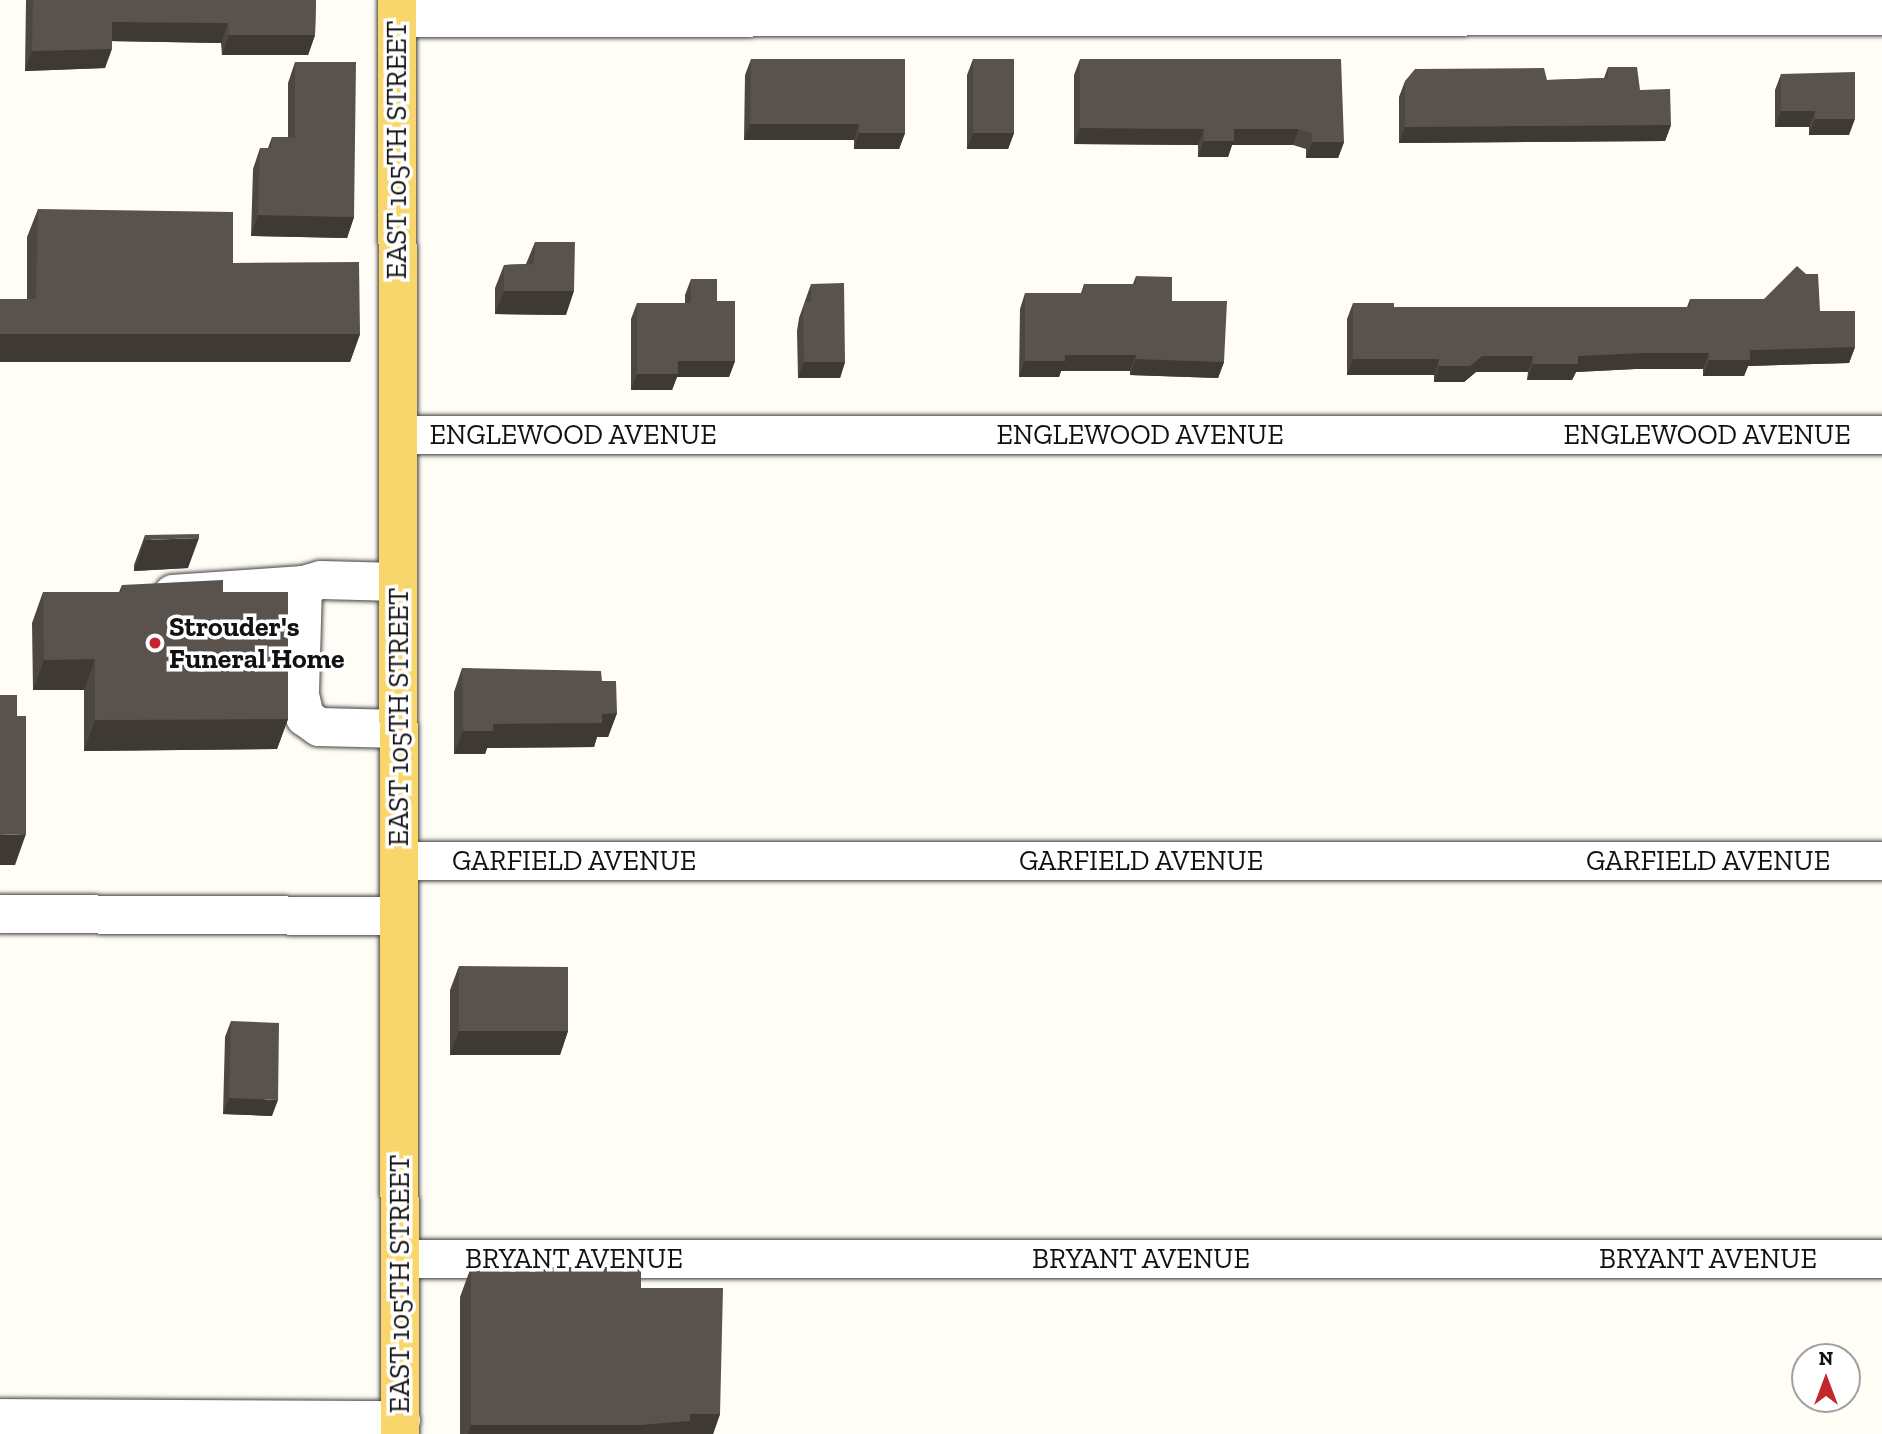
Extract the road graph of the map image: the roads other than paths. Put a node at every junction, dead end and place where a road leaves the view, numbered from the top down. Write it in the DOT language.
graph roads {
  1 [pos="397,9"];
  2 [pos="1882,16"];
  3 [pos="398,435"];
  4 [pos="1882,435"];
  5 [pos="398,582"];
  6 [pos="303,585"];
  7 [pos="144,594"];
  8 [pos="399,729"];
  9 [pos="399,861"];
  10 [pos="1882,861"];
  11 [pos="0,914"];
  12 [pos="399,916"];
  13 [pos="401,1259"];
  14 [pos="1882,1259"];
  15 [pos="0,1418"];
  16 [pos="400,1427"];
  1 -- 2 [label="street"];
  1 -- 3 [label="main road, EAST 105TH STREET"];
  3 -- 4 [label="street, ENGLEWOOD AVENUE"];
  3 -- 5 [label="main road, EAST 105TH STREET"];
  5 -- 6 [label="street"];
  5 -- 8 [label="main road, EAST 105TH STREET"];
  6 -- 7 [label="street"];
  6 -- 8 [label="street"];
  8 -- 9 [label="main road, EAST 105TH STREET"];
  9 -- 10 [label="street, GARFIELD AVENUE"];
  9 -- 12 [label="main road, EAST 105TH STREET"];
  11 -- 12 [label="street"];
  12 -- 13 [label="main road, EAST 105TH STREET"];
  13 -- 14 [label="street, BRYANT AVENUE"];
  13 -- 16 [label="main road, EAST 105TH STREET"];
  15 -- 16 [label="street"];
}
